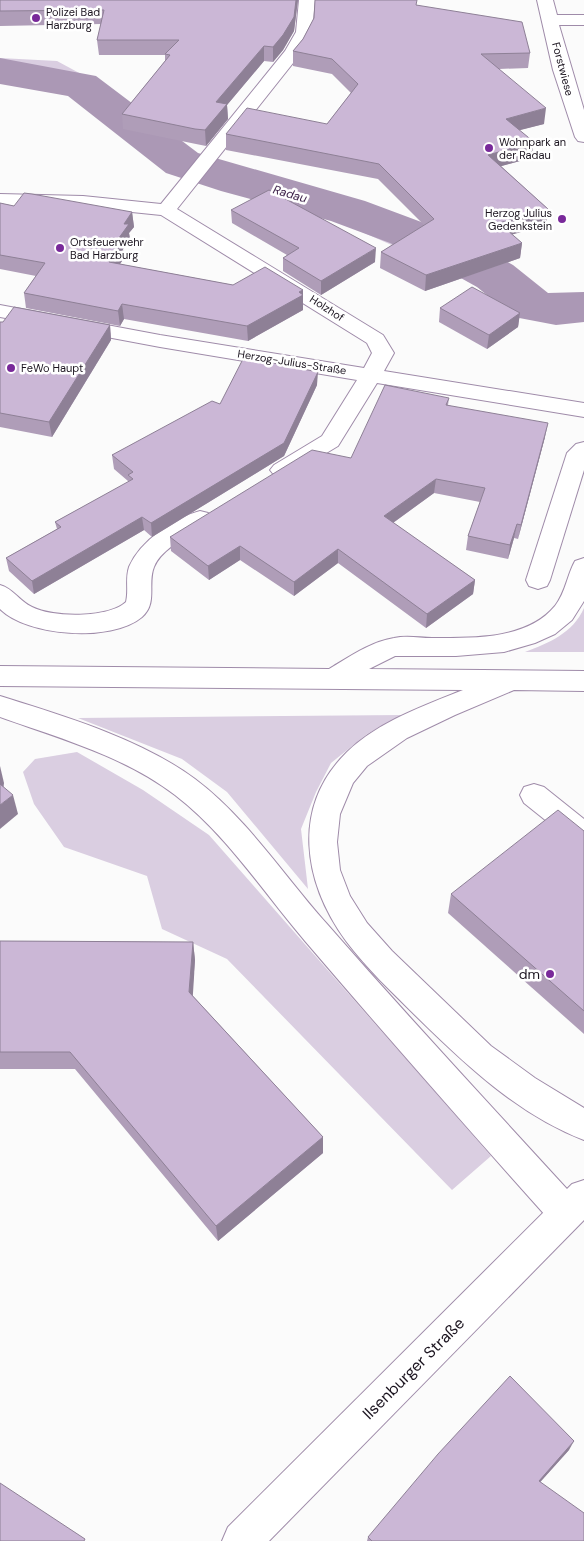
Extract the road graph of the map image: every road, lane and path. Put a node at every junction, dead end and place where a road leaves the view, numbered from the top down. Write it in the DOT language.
graph roads {
  1 [pos="306,0"];
  2 [pos="545,0"];
  3 [pos="550,20"];
  4 [pos="584,20"];
  5 [pos="584,137"];
  6 [pos="0,200"];
  7 [pos="166,210"];
  8 [pos="0,311"];
  9 [pos="372,376"];
  10 [pos="584,410"];
  11 [pos="584,449"];
  12 [pos="265,480"];
  13 [pos="216,510"];
  14 [pos="584,568"];
  15 [pos="538,580"];
  16 [pos="0,594"];
  17 [pos="0,676"];
  18 [pos="334,678"];
  19 [pos="513,680"];
  20 [pos="584,681"];
  21 [pos="0,706"];
  22 [pos="534,795"];
  23 [pos="584,834"];
  24 [pos="584,1125"];
  25 [pos="575,1205"];
  26 [pos="242,1541"];
  1 -- 7 [label="main road"];
  2 -- 3 [label="main road, Forstwiese"];
  3 -- 4 [label="main road"];
  3 -- 5 [label="main road, Forstwiese"];
  6 -- 7 [label="main road, Holzhof"];
  7 -- 9 [label="main road, Holzhof"];
  8 -- 9 [label="main road, Herzog-Julius-Straße"];
  9 -- 10 [label="main road, Herzog-Julius-Straße"];
  9 -- 12 [label="main road"];
  11 -- 15 [label="main road"];
  13 -- 16 [label="main road"];
  14 -- 18 [label="main road"];
  17 -- 18 [label="main road"];
  18 -- 19 [label="main road"];
  19 -- 20 [label="main road"];
  19 -- 24 [label="main road"];
  21 -- 25 [label="main road"];
  22 -- 23 [label="main road"];
  25 -- 26 [label="main road, Ilsenburger Straße"];
}
